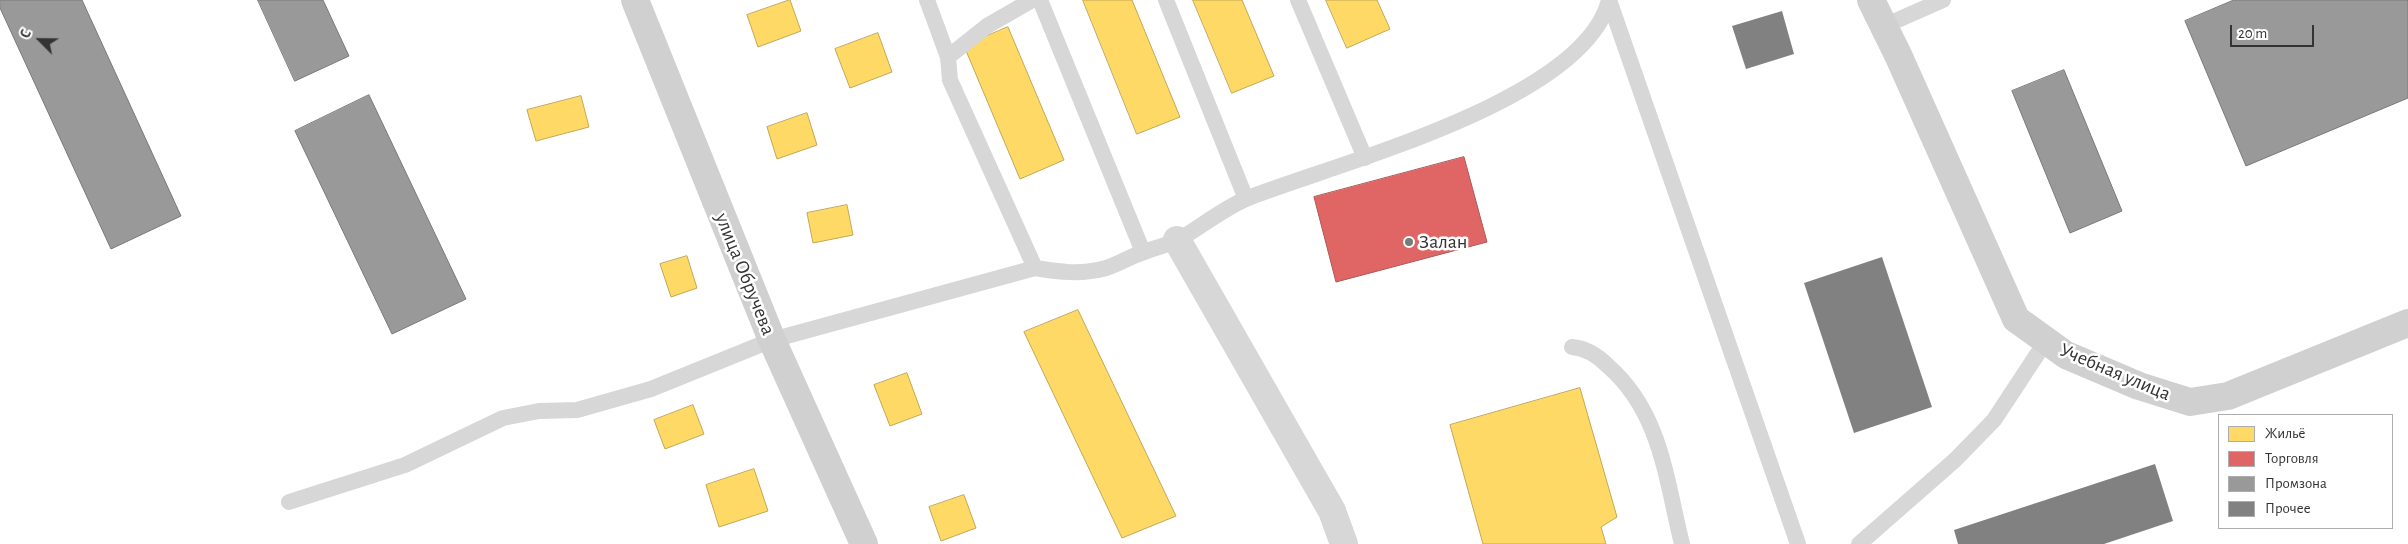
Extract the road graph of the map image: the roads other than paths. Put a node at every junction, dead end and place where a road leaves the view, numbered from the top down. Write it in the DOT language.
graph roads {
  1 [pos="634,0"];
  2 [pos="927,0"];
  3 [pos="1032,0"];
  4 [pos="1040,0"];
  5 [pos="1166,0"];
  6 [pos="1298,0"];
  7 [pos="1609,0"];
  8 [pos="1871,0"];
  9 [pos="1943,0"];
  10 [pos="1884,26"];
  11 [pos="948,57"];
  12 [pos="1365,158"];
  13 [pos="1246,199"];
  14 [pos="1177,240"];
  15 [pos="1143,252"];
  16 [pos="1035,268"];
  17 [pos="2408,323"];
  18 [pos="772,340"];
  19 [pos="2046,341"];
  20 [pos="1572,347"];
  21 [pos="289,502"];
  22 [pos="864,544"];
  23 [pos="1344,544"];
  24 [pos="1682,544"];
  25 [pos="1798,544"];
  26 [pos="1859,544"];
  1 -- 18 [label="street, улица Обручева"];
  2 -- 11 [label="lane"];
  3 -- 11 [label="lane"];
  4 -- 15 [label="lane"];
  5 -- 13 [label="lane"];
  6 -- 12 [label="lane"];
  7 -- 12 [label="lane"];
  7 -- 25 [label="lane"];
  8 -- 10 [label="street, Учебная улица"];
  9 -- 10 [label="lane"];
  10 -- 19 [label="street, Учебная улица"];
  11 -- 16 [label="lane"];
  12 -- 13 [label="lane"];
  13 -- 14 [label="lane"];
  14 -- 15 [label="lane"];
  14 -- 23 [label="street"];
  15 -- 16 [label="lane"];
  16 -- 18 [label="lane"];
  17 -- 19 [label="street, Учебная улица"];
  18 -- 21 [label="lane"];
  18 -- 22 [label="street, улица Обручева"];
  19 -- 26 [label="lane"];
  20 -- 24 [label="lane"];
}
